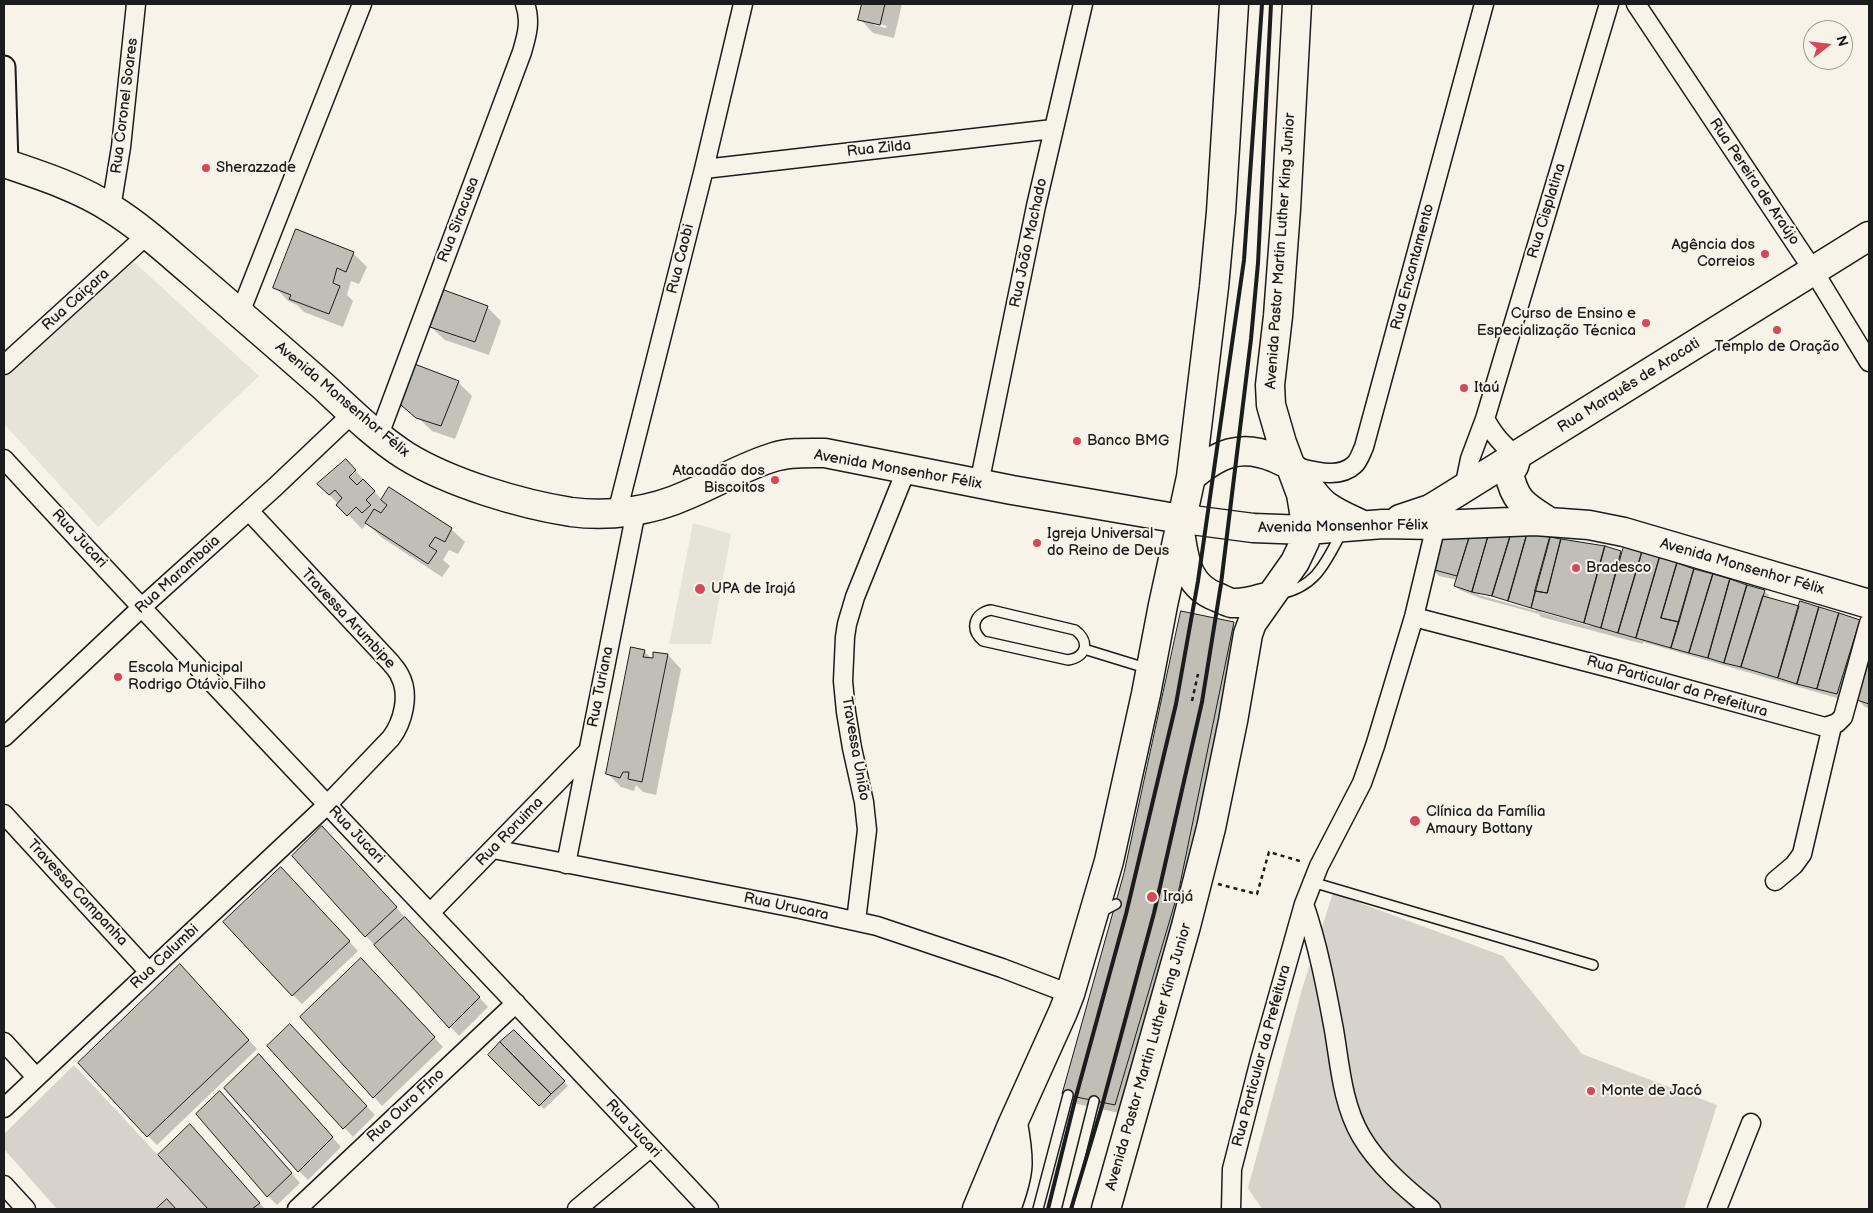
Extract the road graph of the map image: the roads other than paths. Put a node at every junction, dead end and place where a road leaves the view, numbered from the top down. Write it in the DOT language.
graph roads {
  1 [pos="136,4"];
  2 [pos="362,4"];
  3 [pos="525,4"];
  4 [pos="743,4"];
  5 [pos="1234,4"];
  6 [pos="1297,4"];
  7 [pos="1484,4"];
  8 [pos="1608,4"];
  9 [pos="1636,4"];
  10 [pos="1078,6"];
  11 [pos="4,67"];
  12 [pos="1054,129"];
  13 [pos="6,163"];
  14 [pos="704,169"];
  15 [pos="111,208"];
  16 [pos="148,234"];
  17 [pos="1869,236"];
  18 [pos="1813,270"];
  19 [pos="240,313"];
  20 [pos="1869,362"];
  21 [pos="4,365"];
  22 [pos="353,413"];
  23 [pos="1485,419"];
  24 [pos="378,435"];
  25 [pos="4,459"];
  26 [pos="1513,465"];
  27 [pos="1292,466"];
  28 [pos="907,468"];
  29 [pos="1191,477"];
  30 [pos="979,484"];
  31 [pos="1464,488"];
  32 [pos="249,511"];
  33 [pos="627,512"];
  34 [pos="1548,521"];
  35 [pos="1181,525"];
  36 [pos="1364,525"];
  37 [pos="1436,525"];
  38 [pos="1307,530"];
  39 [pos="1270,596"];
  40 [pos="1869,604"];
  41 [pos="142,607"];
  42 [pos="1414,616"];
  43 [pos="1869,623"];
  44 [pos="1084,649"];
  45 [pos="1151,670"];
  46 [pos="1832,726"];
  47 [pos="7,728"];
  48 [pos="589,751"];
  49 [pos="327,805"];
  50 [pos="4,814"];
  51 [pos="494,849"];
  52 [pos="566,864"];
  53 [pos="1316,874"];
  54 [pos="1775,881"];
  55 [pos="1116,904"];
  56 [pos="1304,904"];
  57 [pos="431,912"];
  58 [pos="1093,920"];
  59 [pos="856,921"];
  60 [pos="1593,965"];
  61 [pos="150,972"];
  62 [pos="1070,994"];
  63 [pos="516,1003"];
  64 [pos="4,1042"];
  65 [pos="36,1077"];
  66 [pos="1068,1096"];
  67 [pos="1094,1101"];
  68 [pos="4,1108"];
  69 [pos="1013,1123"];
  70 [pos="1751,1123"];
  71 [pos="650,1148"];
  72 [pos="4,1185"];
  73 [pos="1009,1206"];
  74 [pos="26,1209"];
  75 [pos="297,1209"];
  76 [pos="577,1209"];
  77 [pos="709,1209"];
  78 [pos="977,1209"];
  79 [pos="1038,1209"];
  80 [pos="1067,1209"];
  81 [pos="1106,1209"];
  82 [pos="1231,1209"];
  83 [pos="1431,1209"];
  84 [pos="1717,1209"];
  1 -- 15 [label="street, Rua Coronel Soares"];
  2 -- 19 [label="street"];
  3 -- 24 [label="street, Rua Siracusa"];
  4 -- 14 [label="street, Rua Caobi"];
  5 -- 29 [label="main road"];
  6 -- 27 [label="main road, Avenida Pastor Martin Luther King Junior"];
  7 -- 27 [label="street, Rua Encantamento"];
  8 -- 23 [label="street, Rua Cisplatina"];
  9 -- 18 [label="street, Rua Pereira de Araújo"];
  10 -- 12 [label="street, Rua João Machado"];
  11 -- 13 [label="street"];
  12 -- 14 [label="street, Rua Zilda"];
  12 -- 30 [label="street, Rua João Machado"];
  13 -- 15 [label="main road, Avenida Monsenhor Félix"];
  14 -- 33 [label="street, Rua Caobi"];
  15 -- 16 [label="main road, Avenida Monsenhor Félix"];
  16 -- 19 [label="main road, Avenida Monsenhor Félix"];
  16 -- 21 [label="street, Rua Caiçara"];
  17 -- 18 [label="main road, Rua Marquês de Aracati"];
  18 -- 20 [label="street, Rua Pereira de Araújo"];
  18 -- 26 [label="main road, Rua Marquês de Aracati"];
  19 -- 22 [label="main road, Avenida Monsenhor Félix"];
  22 -- 24 [label="main road, Avenida Monsenhor Félix"];
  22 -- 32 [label="street, Rua Marambaia"];
  23 -- 26 [label="street"];
  23 -- 31 [label="street, Rua Cisplatina"];
  24 -- 33 [label="main road, Avenida Monsenhor Félix"];
  25 -- 41 [label="street, Rua Jucari"];
  26 -- 31 [label="main road, Rua Marquês de Aracati"];
  26 -- 34 [label="main road"];
  26 -- 37 [label="main road"];
  27 -- 29 [label="main road"];
  27 -- 36 [label="main road"];
  27 -- 38 [label="main road, Avenida Pastor Martin Luther King Junior"];
  28 -- 30 [label="main road, Avenida Monsenhor Félix"];
  28 -- 33 [label="main road, Avenida Monsenhor Félix"];
  28 -- 59 [label="street, Travessa União"];
  29 -- 35 [label="main road"];
  30 -- 35 [label="main road, Avenida Monsenhor Félix"];
  31 -- 36 [label="main road, Rua Marquês de Aracati"];
  32 -- 41 [label="street, Rua Marambaia"];
  32 -- 49 [label="street, Travessa Arumbipe"];
  33 -- 48 [label="street, Rua Turiana"];
  34 -- 37 [label="main road, Avenida Monsenhor Félix"];
  34 -- 40 [label="main road, Avenida Monsenhor Félix"];
  35 -- 38 [label="main road, Avenida Monsenhor Félix"];
  35 -- 39 [label="main road"];
  35 -- 45 [label="main road"];
  36 -- 37 [label="main road, Avenida Monsenhor Félix"];
  36 -- 38 [label="main road, Avenida Monsenhor Félix"];
  36 -- 39 [label="lane"];
  37 -- 42 [label="street, Rua Particular da Prefeitura"];
  38 -- 39 [label="main road, Avenida Pastor Martin Luther King Junior"];
  39 -- 81 [label="main road, Avenida Pastor Martin Luther King Junior"];
  41 -- 47 [label="street, Rua Marambaia"];
  41 -- 49 [label="street, Rua Jucari"];
  42 -- 46 [label="street, Rua Particular da Prefeitura"];
  42 -- 53 [label="street, Rua Particular da Prefeitura"];
  43 -- 46 [label="street"];
  44 -- 44 [label="lane"];
  44 -- 45 [label="lane"];
  45 -- 58 [label="main road"];
  46 -- 54 [label="street"];
  48 -- 51 [label="street, Rua Roruima"];
  48 -- 52 [label="street, Rua Turiana"];
  49 -- 57 [label="street, Rua Jucari"];
  49 -- 61 [label="street, Rua Calumbi"];
  50 -- 61 [label="street, Travessa Campanha"];
  51 -- 52 [label="street, Rua Urucara"];
  51 -- 57 [label="street, Rua Roruima"];
  52 -- 59 [label="street, Rua Urucara"];
  53 -- 56 [label="street, Rua Particular da Prefeitura"];
  53 -- 60 [label="lane"];
  55 -- 58 [label="lane"];
  56 -- 82 [label="street, Rua Particular da Prefeitura"];
  56 -- 83 [label="street"];
  57 -- 63 [label="street, Rua Jucari"];
  58 -- 62 [label="main road"];
  59 -- 62 [label="street, Rua Urucara"];
  61 -- 65 [label="street, Rua Calumbi"];
  62 -- 69 [label="main road"];
  63 -- 71 [label="street, Rua Jucari"];
  63 -- 75 [label="street, Rua Ouro FIno"];
  64 -- 65 [label="street"];
  65 -- 68 [label="street, Rua Calumbi"];
  66 -- 79 [label="lane"];
  67 -- 80 [label="lane"];
  69 -- 73 [label="main road"];
  69 -- 78 [label="main road"];
  70 -- 84 [label="street"];
  71 -- 76 [label="street"];
  71 -- 77 [label="street, Rua Jucari"];
  72 -- 74 [label="street"];
}
